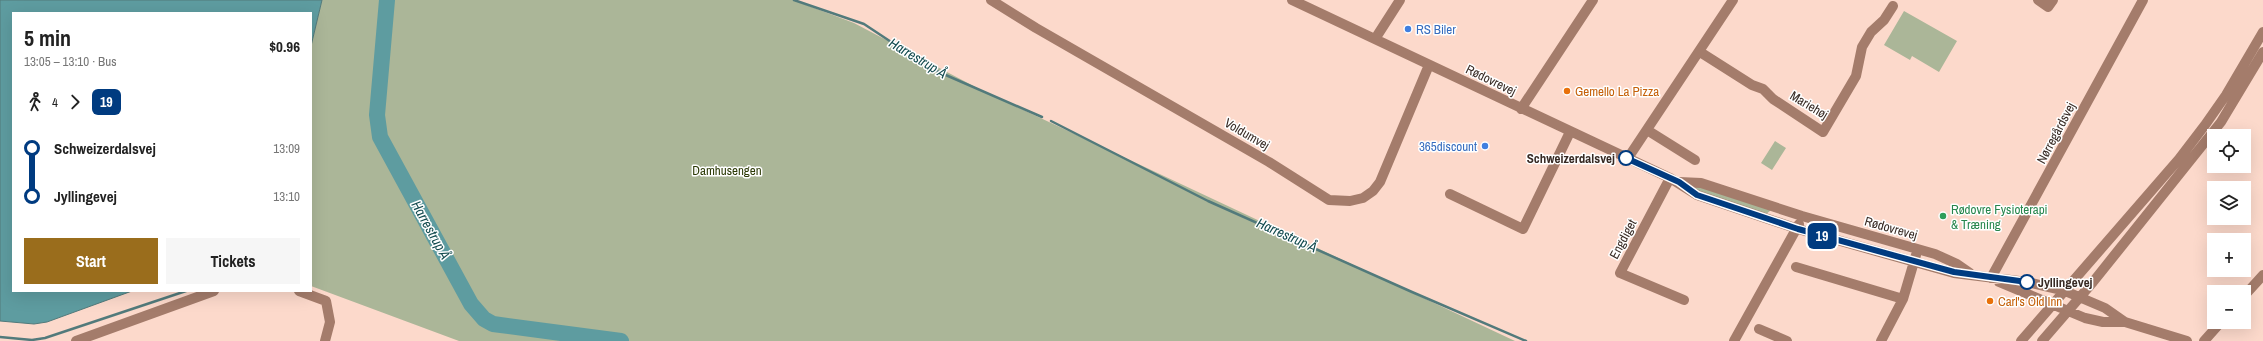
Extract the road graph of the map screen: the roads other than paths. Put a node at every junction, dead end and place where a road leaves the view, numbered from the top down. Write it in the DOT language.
graph roads {
  1 [pos="991,0"];
  2 [pos="1292,0"];
  3 [pos="1400,0"];
  4 [pos="1593,0"];
  5 [pos="1733,0"];
  6 [pos="2038,0"];
  7 [pos="2053,0"];
  8 [pos="2143,0"];
  9 [pos="1893,6"];
  10 [pos="2263,32"];
  11 [pos="1375,39"];
  12 [pos="1700,52"];
  13 [pos="2263,52"];
  14 [pos="1429,65"];
  15 [pos="1521,109"];
  16 [pos="1647,130"];
  17 [pos="1570,132"];
  18 [pos="1628,158"];
  19 [pos="1695,160"];
  20 [pos="1674,180"];
  21 [pos="1450,194"];
  22 [pos="1802,216"];
  23 [pos="1798,229"];
  24 [pos="1917,249"];
  25 [pos="1916,262"];
  26 [pos="1796,268"];
  27 [pos="1970,273"];
  28 [pos="2263,275"];
  29 [pos="1991,278"];
  30 [pos="2251,288"];
  31 [pos="2065,291"];
  32 [pos="211,292"];
  33 [pos="302,292"];
  34 [pos="2080,297"];
  35 [pos="1903,299"];
  36 [pos="1684,300"];
  37 [pos="2052,304"];
  38 [pos="2068,311"];
  39 [pos="2125,322"];
  40 [pos="1759,329"];
  41 [pos="2215,329"];
  42 [pos="76,341"];
  43 [pos="325,341"];
  44 [pos="1734,341"];
  45 [pos="1787,341"];
  46 [pos="1881,341"];
  47 [pos="2021,341"];
  48 [pos="2042,341"];
  49 [pos="2187,341"];
  50 [pos="2204,341"];
  1 -- 14 [label="street, Voldumvej"];
  2 -- 11 [label="street, Rødovrevej"];
  3 -- 11 [label="street"];
  4 -- 15 [label="street"];
  5 -- 12 [label="street"];
  6 -- 7 [label="street"];
  8 -- 29 [label="street, Nørregårdsvej"];
  9 -- 12 [label="street, Mariehøj"];
  10 -- 31 [label="street"];
  11 -- 14 [label="street, Rødovrevej"];
  12 -- 16 [label="street"];
  13 -- 34 [label="street"];
  14 -- 15 [label="street, Rødovrevej"];
  15 -- 17 [label="street, Rødovrevej"];
  16 -- 18 [label="street"];
  16 -- 19 [label="street"];
  17 -- 18 [label="street, Rødovrevej"];
  17 -- 21 [label="street"];
  18 -- 20 [label="street, Rødovrevej"];
  20 -- 22 [label="street, Rødovrevej"];
  20 -- 23 [label="street, Rødovrevej"];
  20 -- 36 [label="street, Engdiget"];
  22 -- 23 [label="street"];
  22 -- 24 [label="street, Rødovrevej"];
  23 -- 25 [label="street, Rødovrevej"];
  23 -- 44 [label="street"];
  24 -- 25 [label="street"];
  24 -- 27 [label="street, Rødovrevej"];
  25 -- 27 [label="street, Rødovrevej"];
  25 -- 35 [label="street"];
  26 -- 35 [label="street"];
  27 -- 29 [label="street, Rødovrevej"];
  28 -- 30 [label="street"];
  29 -- 31 [label="street, Rødovrevej"];
  29 -- 37 [label="street, Rødovrevej"];
  31 -- 34 [label="street, Rødovrevej"];
  31 -- 37 [label="street"];
  32 -- 42 [label="street"];
  33 -- 43 [label="street"];
  34 -- 38 [label="street"];
  34 -- 39 [label="street, Rødovrevej"];
  35 -- 46 [label="street"];
  37 -- 38 [label="street, Rødovrevej"];
  37 -- 47 [label="street"];
  38 -- 39 [label="street, Rødovrevej"];
  38 -- 48 [label="street"];
  39 -- 49 [label="street, Rødovrevej"];
  40 -- 45 [label="street"];
  41 -- 50 [label="street"];
}
